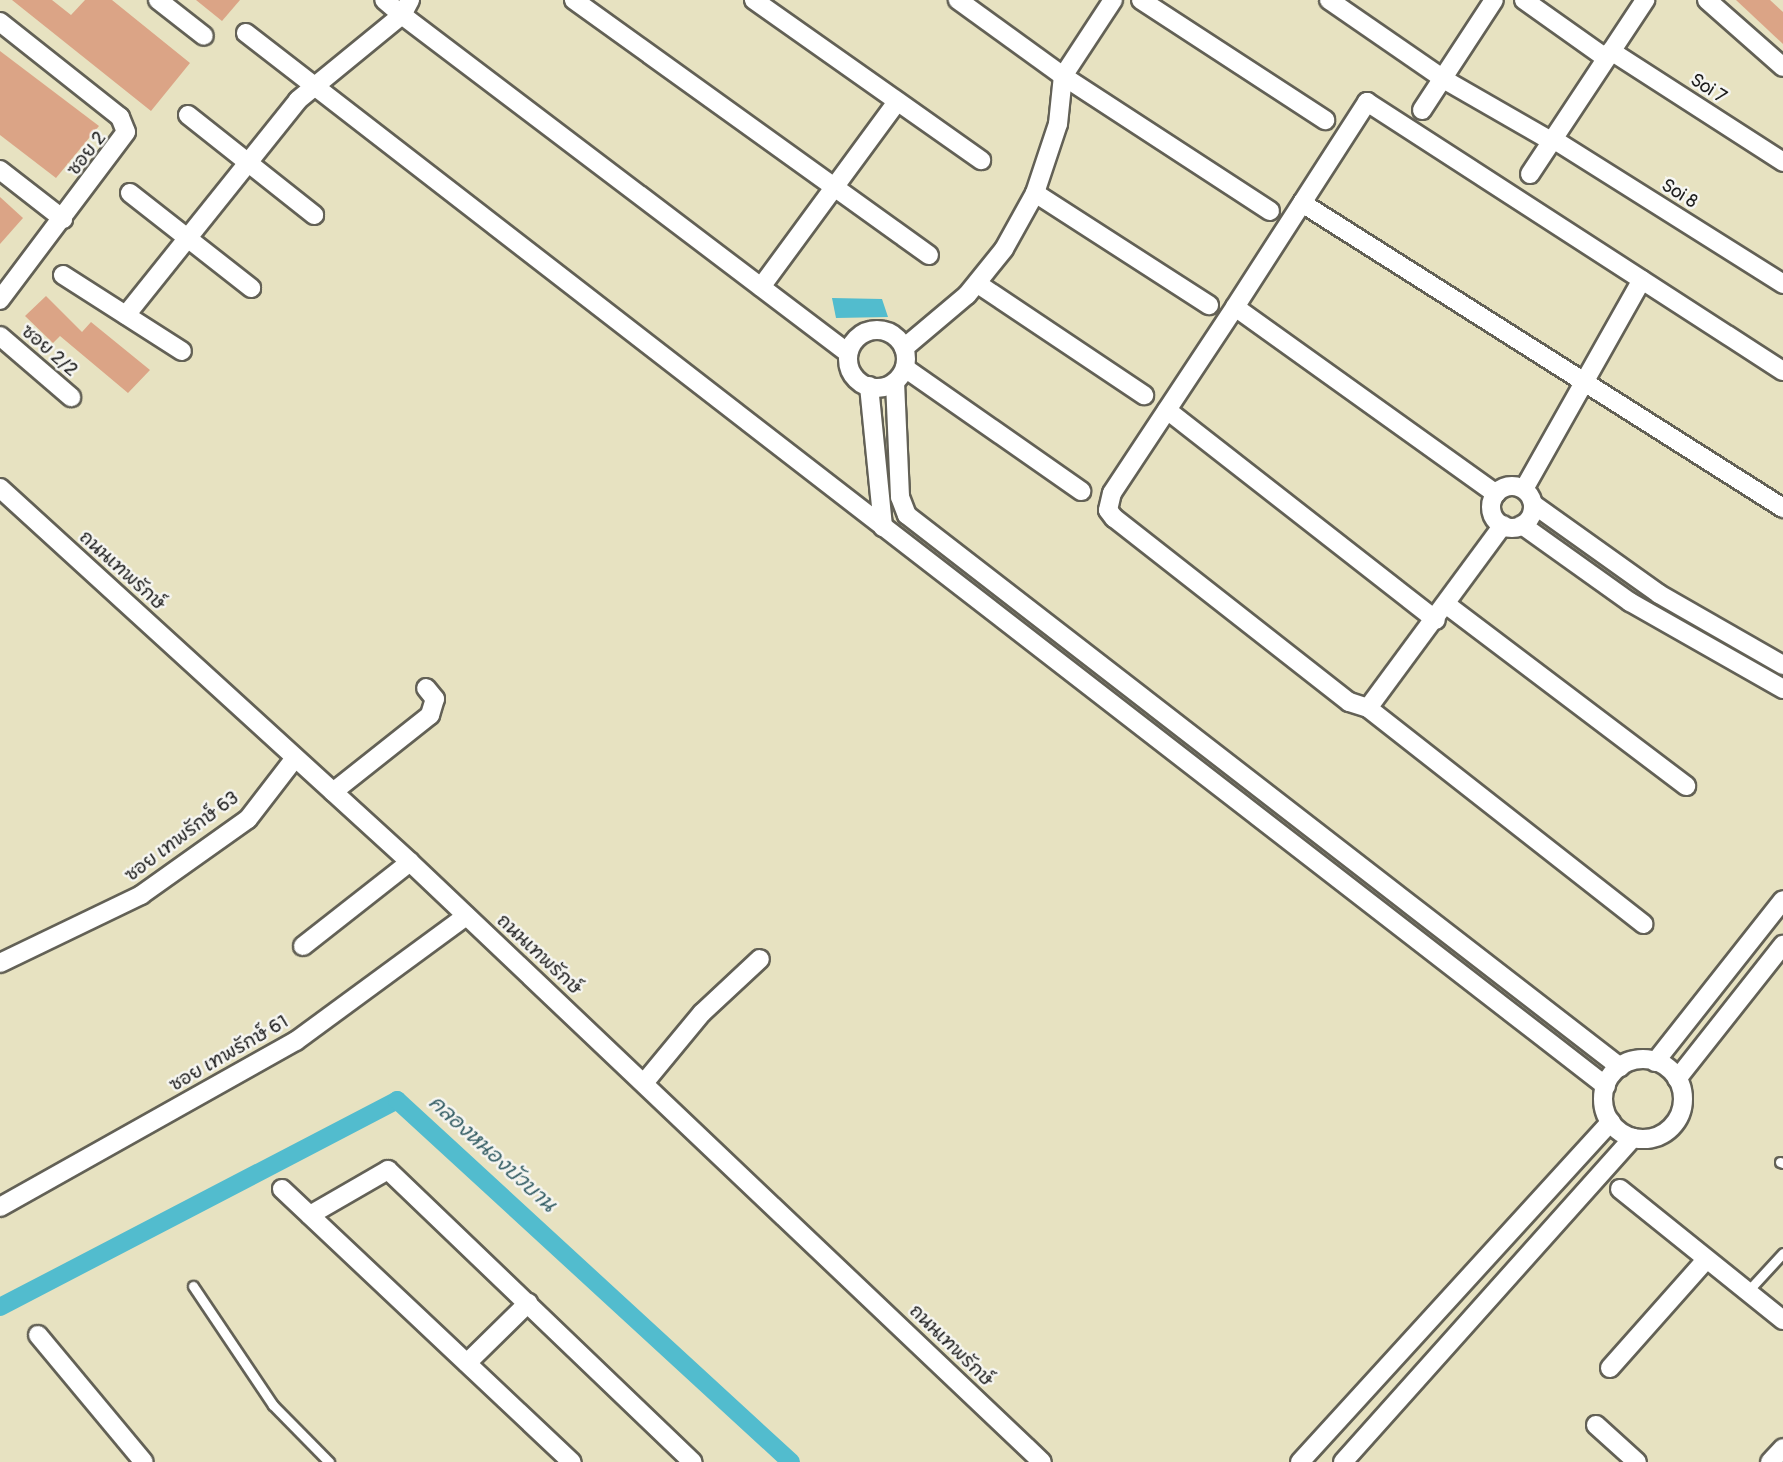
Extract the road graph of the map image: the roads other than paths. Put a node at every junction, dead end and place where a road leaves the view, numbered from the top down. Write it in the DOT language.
graph roads {
  1 [pos="158,0"];
  2 [pos="384,0"];
  3 [pos="574,0"];
  4 [pos="754,0"];
  5 [pos="958,0"];
  6 [pos="1113,0"];
  7 [pos="1141,0"];
  8 [pos="1329,0"];
  9 [pos="1494,0"];
  10 [pos="1524,0"];
  11 [pos="1645,0"];
  12 [pos="1707,0"];
  13 [pos="406,7"];
  14 [pos="0,22"];
  15 [pos="246,33"];
  16 [pos="204,36"];
  17 [pos="1609,54"];
  18 [pos="1783,67"];
  19 [pos="1063,76"];
  20 [pos="1445,80"];
  21 [pos="312,84"];
  22 [pos="897,102"];
  23 [pos="1422,110"];
  24 [pos="188,115"];
  25 [pos="1325,120"];
  26 [pos="1553,140"];
  27 [pos="981,160"];
  28 [pos="1783,162"];
  29 [pos="249,163"];
  30 [pos="0,170"];
  31 [pos="1530,174"];
  32 [pos="838,189"];
  33 [pos="1035,192"];
  34 [pos="130,193"];
  35 [pos="1302,203"];
  36 [pos="1270,211"];
  37 [pos="314,215"];
  38 [pos="63,219"];
  39 [pos="188,238"];
  40 [pos="929,255"];
  41 [pos="63,275"];
  42 [pos="1643,280"];
  43 [pos="978,284"];
  44 [pos="1783,284"];
  45 [pos="761,287"];
  46 [pos="251,288"];
  47 [pos="0,300"];
  48 [pos="1209,304"];
  49 [pos="1235,307"];
  50 [pos="126,316"];
  51 [pos="0,337"];
  52 [pos="904,348"];
  53 [pos="182,351"];
  54 [pos="848,352"];
  55 [pos="1783,371"];
  56 [pos="900,375"];
  57 [pos="869,386"];
  58 [pos="1586,388"];
  59 [pos="1144,395"];
  60 [pos="71,397"];
  61 [pos="1167,410"];
  62 [pos="0,488"];
  63 [pos="1081,491"];
  64 [pos="1496,494"];
  65 [pos="1528,497"];
  66 [pos="1783,508"];
  67 [pos="907,515"];
  68 [pos="1503,525"];
  69 [pos="1522,525"];
  70 [pos="883,527"];
  71 [pos="1442,612"];
  72 [pos="1783,665"];
  73 [pos="426,688"];
  74 [pos="1783,689"];
  75 [pos="1368,708"];
  76 [pos="295,758"];
  77 [pos="1686,786"];
  78 [pos="333,792"];
  79 [pos="1340,846"];
  80 [pos="410,862"];
  81 [pos="1325,866"];
  82 [pos="1783,900"];
  83 [pos="466,916"];
  84 [pos="1643,924"];
  85 [pos="1783,945"];
  86 [pos="303,946"];
  87 [pos="760,959"];
  88 [pos="0,963"];
  89 [pos="1542,1003"];
  90 [pos="1527,1020"];
  91 [pos="1655,1062"];
  92 [pos="1620,1066"];
  93 [pos="1677,1079"];
  94 [pos="644,1083"];
  95 [pos="1606,1086"];
  96 [pos="1611,1122"];
  97 [pos="1633,1138"];
  98 [pos="282,1189"];
  99 [pos="1620,1189"];
  100 [pos="0,1207"];
  101 [pos="310,1215"];
  102 [pos="1783,1253"];
  103 [pos="1704,1262"];
  104 [pos="193,1286"];
  105 [pos="1746,1293"];
  106 [pos="528,1303"];
  107 [pos="1783,1320"];
  108 [pos="38,1335"];
  109 [pos="467,1363"];
  110 [pos="1610,1368"];
  111 [pos="1337,1422"];
  112 [pos="1596,1425"];
  113 [pos="1360,1444"];
  114 [pos="1783,1448"];
  115 [pos="136,1459"];
  116 [pos="329,1462"];
  117 [pos="572,1462"];
  118 [pos="692,1462"];
  119 [pos="1042,1462"];
  120 [pos="1300,1462"];
  121 [pos="1343,1462"];
  122 [pos="1637,1462"];
  123 [pos="1770,1462"];
  1 -- 16 [label="street"];
  2 -- 13 [label="street"];
  3 -- 32 [label="street"];
  4 -- 22 [label="street"];
  5 -- 19 [label="street"];
  6 -- 19 [label="street"];
  7 -- 25 [label="street"];
  8 -- 20 [label="street, Soi 8"];
  9 -- 20 [label="street"];
  10 -- 17 [label="street, Soi 7"];
  11 -- 17 [label="street"];
  12 -- 18 [label="street"];
  13 -- 21 [label="street"];
  13 -- 45 [label="street"];
  14 -- 38 [label="street, ซอย 2"];
  15 -- 21 [label="street"];
  17 -- 26 [label="street"];
  17 -- 28 [label="street, Soi 7"];
  19 -- 33 [label="street"];
  19 -- 36 [label="street"];
  20 -- 23 [label="street"];
  20 -- 26 [label="street, Soi 8"];
  21 -- 29 [label="street"];
  21 -- 70 [label="street"];
  22 -- 27 [label="street"];
  22 -- 32 [label="street"];
  24 -- 29 [label="street"];
  26 -- 31 [label="street"];
  26 -- 44 [label="street, Soi 8"];
  29 -- 37 [label="street"];
  29 -- 39 [label="street"];
  30 -- 38 [label="street"];
  32 -- 40 [label="street"];
  32 -- 45 [label="street"];
  33 -- 43 [label="street"];
  33 -- 48 [label="street"];
  34 -- 39 [label="street"];
  35 -- 42 [label="street"];
  35 -- 49 [label="street"];
  35 -- 58 [label="street"];
  38 -- 47 [label="street, ซอย 2"];
  39 -- 46 [label="street"];
  39 -- 50 [label="street"];
  41 -- 50 [label="street"];
  42 -- 55 [label="street"];
  42 -- 58 [label="street"];
  43 -- 52 [label="street"];
  43 -- 59 [label="street"];
  45 -- 54 [label="street"];
  49 -- 61 [label="street"];
  49 -- 64 [label="street"];
  50 -- 53 [label="street"];
  51 -- 60 [label="street, ซอย 2/2"];
  52 -- 54 [label="street"];
  52 -- 56 [label="street"];
  54 -- 57 [label="street"];
  56 -- 57 [label="street"];
  56 -- 63 [label="street"];
  56 -- 67 [label="street"];
  57 -- 70 [label="street"];
  58 -- 65 [label="street"];
  58 -- 66 [label="street"];
  61 -- 71 [label="street"];
  61 -- 75 [label="street"];
  62 -- 76 [label="street, ถนนเทพรักษ์"];
  64 -- 65 [label="street"];
  64 -- 68 [label="street"];
  65 -- 69 [label="street"];
  65 -- 72 [label="street"];
  67 -- 70 [label="street"];
  67 -- 79 [label="street"];
  68 -- 69 [label="street"];
  68 -- 71 [label="street"];
  69 -- 74 [label="street"];
  70 -- 81 [label="street"];
  71 -- 75 [label="street"];
  71 -- 77 [label="street"];
  73 -- 78 [label="street"];
  75 -- 84 [label="street"];
  76 -- 78 [label="street, ถนนเทพรักษ์"];
  76 -- 88 [label="street, ซอย เทพรักษ์ 63"];
  78 -- 80 [label="street, ถนนเทพรักษ์"];
  79 -- 81 [label="street"];
  79 -- 89 [label="street"];
  80 -- 83 [label="street, ถนนเทพรักษ์"];
  80 -- 86 [label="street"];
  81 -- 90 [label="street"];
  82 -- 91 [label="street"];
  83 -- 94 [label="street, ถนนเทพรักษ์"];
  83 -- 100 [label="street, ซอย เทพรักษ์ 61"];
  85 -- 93 [label="street"];
  87 -- 94 [label="street"];
  89 -- 90 [label="street"];
  89 -- 92 [label="street"];
  90 -- 95 [label="street"];
  91 -- 92 [label="street"];
  91 -- 93 [label="street"];
  92 -- 95 [label="street"];
  93 -- 97 [label="street"];
  94 -- 119 [label="street, ถนนเทพรักษ์"];
  95 -- 96 [label="street"];
  96 -- 97 [label="street"];
  96 -- 111 [label="street"];
  97 -- 113 [label="street"];
  98 -- 101 [label="street"];
  99 -- 103 [label="street"];
  101 -- 106 [label="street"];
  101 -- 109 [label="street"];
  102 -- 105 [label="lane"];
  103 -- 105 [label="street"];
  103 -- 110 [label="street"];
  104 -- 116 [label="lane"];
  105 -- 107 [label="street"];
  106 -- 109 [label="street"];
  106 -- 118 [label="street"];
  108 -- 115 [label="street"];
  109 -- 117 [label="street"];
  111 -- 113 [label="street"];
  111 -- 120 [label="street"];
  112 -- 122 [label="street"];
  113 -- 121 [label="street"];
  114 -- 123 [label="street"];
}
